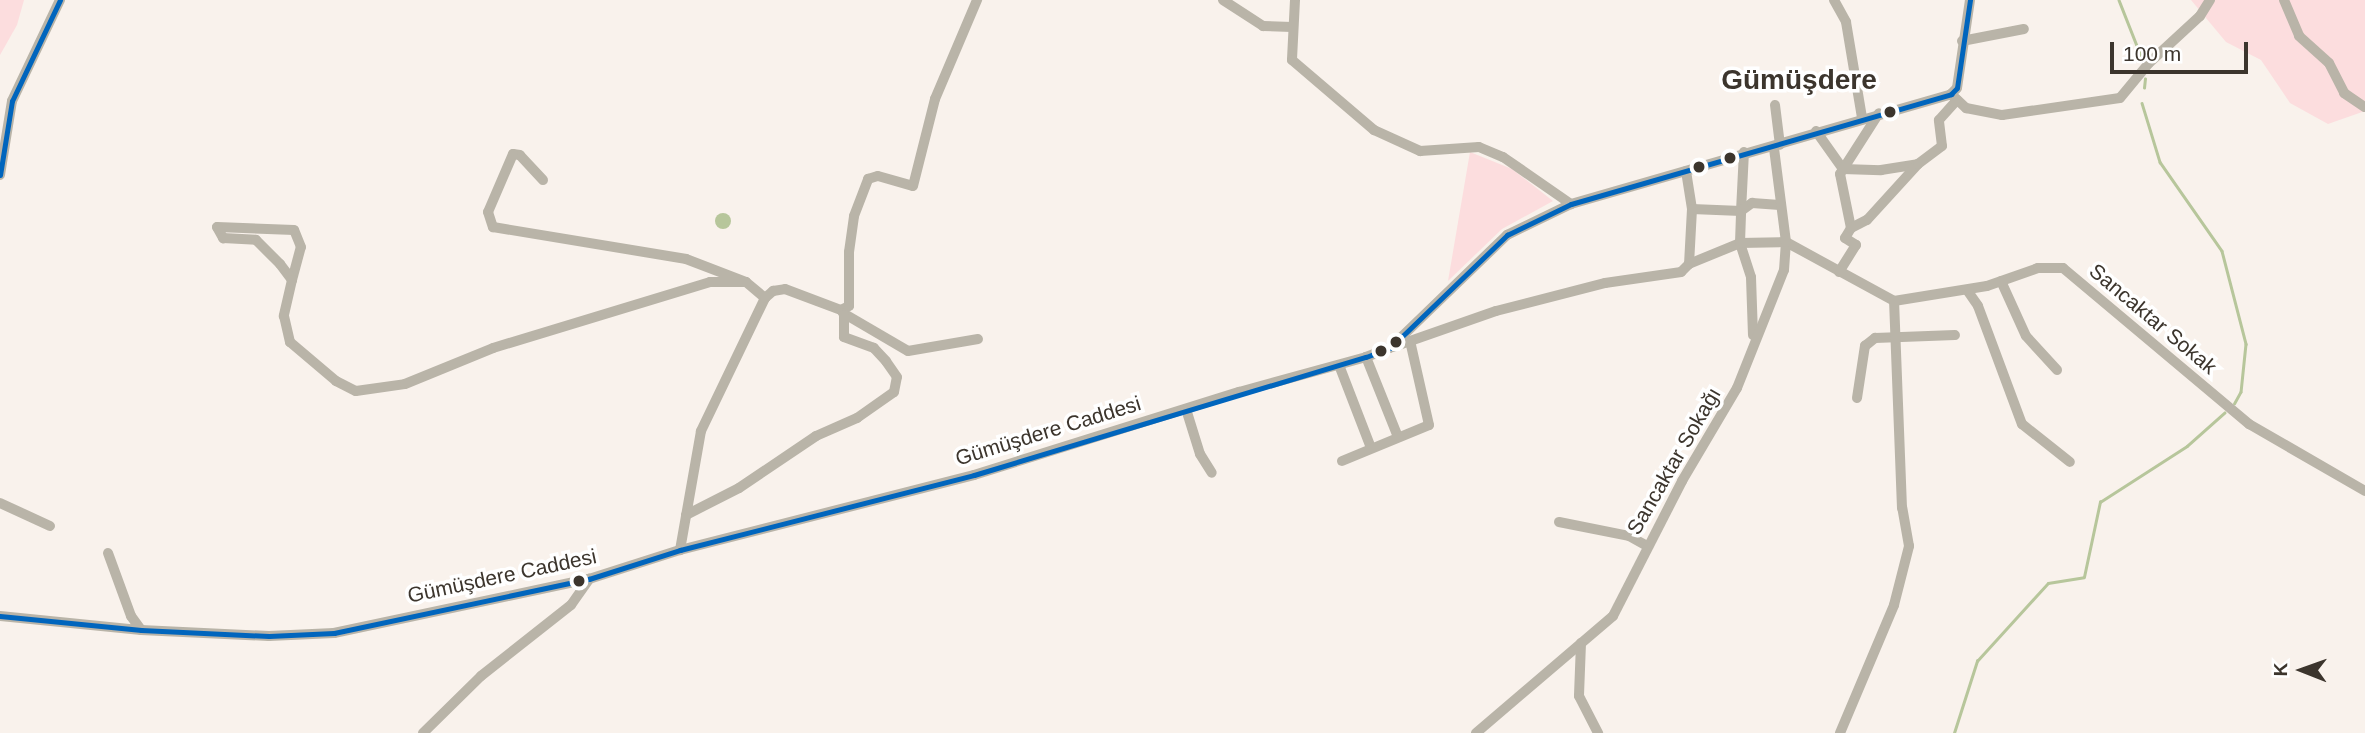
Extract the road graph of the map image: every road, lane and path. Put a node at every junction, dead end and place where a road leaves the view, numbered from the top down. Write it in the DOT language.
graph roads {
  1 [pos="60,0"];
  2 [pos="976,0"];
  3 [pos="1223,0"];
  4 [pos="1295,0"];
  5 [pos="1834,0"];
  6 [pos="1970,0"];
  7 [pos="2210,0"];
  8 [pos="2284,0"];
  9 [pos="1292,27"];
  10 [pos="2024,29"];
  11 [pos="1962,41"];
  12 [pos="1954,97"];
  13 [pos="1774,105"];
  14 [pos="2365,107"];
  15 [pos="1879,113"];
  16 [pos="1861,118"];
  17 [pos="1816,131"];
  18 [pos="1777,146"];
  19 [pos="1745,152"];
  20 [pos="1919,164"];
  21 [pos="1843,169"];
  22 [pos="1686,171"];
  23 [pos="0,175"];
  24 [pos="543,180"];
  25 [pos="1570,204"];
  26 [pos="1780,205"];
  27 [pos="1692,209"];
  28 [pos="1741,211"];
  29 [pos="1851,228"];
  30 [pos="1786,242"];
  31 [pos="1740,243"];
  32 [pos="1689,264"];
  33 [pos="1839,272"];
  34 [pos="292,280"];
  35 [pos="2001,281"];
  36 [pos="746,282"];
  37 [pos="1967,290"];
  38 [pos="765,298"];
  39 [pos="1894,301"];
  40 [pos="843,312"];
  41 [pos="1955,335"];
  42 [pos="1897,337"];
  43 [pos="978,339"];
  44 [pos="1410,341"];
  45 [pos="1751,344"];
  46 [pos="1390,348"];
  47 [pos="1366,358"];
  48 [pos="1339,365"];
  49 [pos="2057,370"];
  50 [pos="1857,398"];
  51 [pos="1186,409"];
  52 [pos="1398,437"];
  53 [pos="1371,448"];
  54 [pos="1342,461"];
  55 [pos="2070,462"];
  56 [pos="1212,473"];
  57 [pos="2365,491"];
  58 [pos="0,503"];
  59 [pos="686,515"];
  60 [pos="1559,522"];
  61 [pos="50,526"];
  62 [pos="1647,546"];
  63 [pos="680,550"];
  64 [pos="108,553"];
  65 [pos="589,579"];
  66 [pos="0,617"];
  67 [pos="141,630"];
  68 [pos="1581,643"];
  69 [pos="423,733"];
  70 [pos="1476,733"];
  71 [pos="1598,733"];
  72 [pos="1840,733"];
  1 -- 23 [label="street"];
  2 -- 40 [label="street"];
  3 -- 9 [label="street"];
  4 -- 9 [label="street"];
  5 -- 16 [label="street"];
  6 -- 11 [label="street"];
  7 -- 12 [label="street"];
  8 -- 14 [label="street"];
  9 -- 25 [label="street"];
  10 -- 11 [label="street"];
  11 -- 12 [label="street"];
  12 -- 15 [label="street, Gümüşdere Caddesi"];
  12 -- 20 [label="street"];
  13 -- 18 [label="street, Sancaktar Sokağı"];
  15 -- 16 [label="street, Gümüşdere Caddesi"];
  15 -- 21 [label="street"];
  16 -- 17 [label="street, Gümüşdere Caddesi"];
  17 -- 18 [label="street, Gümüşdere Caddesi"];
  17 -- 21 [label="street"];
  18 -- 19 [label="street, Gümüşdere Caddesi"];
  18 -- 26 [label="street, Sancaktar Sokağı"];
  19 -- 22 [label="street, Gümüşdere Caddesi"];
  19 -- 28 [label="street"];
  20 -- 21 [label="street"];
  20 -- 29 [label="street"];
  21 -- 29 [label="street"];
  22 -- 25 [label="street, Gümüşdere Caddesi"];
  22 -- 27 [label="street"];
  24 -- 36 [label="street"];
  25 -- 46 [label="street, Gümüşdere Caddesi"];
  26 -- 28 [label="street"];
  26 -- 30 [label="street, Sancaktar Sokağı"];
  27 -- 28 [label="street"];
  27 -- 32 [label="street"];
  28 -- 31 [label="street"];
  29 -- 33 [label="street"];
  30 -- 31 [label="street"];
  30 -- 33 [label="street"];
  30 -- 45 [label="street, Sancaktar Sokağı"];
  31 -- 32 [label="street"];
  31 -- 45 [label="street"];
  32 -- 44 [label="street"];
  33 -- 39 [label="street"];
  34 -- 34 [label="street"];
  34 -- 36 [label="street"];
  35 -- 37 [label="street, Sancaktar Sokak"];
  35 -- 49 [label="street"];
  35 -- 57 [label="street, Sancaktar Sokak"];
  36 -- 38 [label="street"];
  37 -- 39 [label="street, Sancaktar Sokak"];
  37 -- 55 [label="street"];
  38 -- 40 [label="street"];
  38 -- 59 [label="street"];
  39 -- 42 [label="street"];
  40 -- 43 [label="street"];
  40 -- 59 [label="street"];
  41 -- 42 [label="street"];
  42 -- 50 [label="street"];
  42 -- 72 [label="street"];
  44 -- 46 [label="street"];
  44 -- 52 [label="street"];
  45 -- 62 [label="street, Sancaktar Sokağı"];
  46 -- 47 [label="street, Gümüşdere Caddesi"];
  47 -- 48 [label="street, Gümüşdere Caddesi"];
  47 -- 52 [label="street"];
  48 -- 51 [label="street, Gümüşdere Caddesi"];
  48 -- 53 [label="street"];
  51 -- 56 [label="street"];
  51 -- 63 [label="street, Gümüşdere Caddesi"];
  52 -- 53 [label="street"];
  53 -- 54 [label="street"];
  58 -- 61 [label="street"];
  59 -- 63 [label="street"];
  60 -- 62 [label="street"];
  62 -- 68 [label="street, Sancaktar Sokağı"];
  63 -- 65 [label="street, Gümüşdere Caddesi"];
  64 -- 67 [label="street"];
  65 -- 67 [label="street, Gümüşdere Caddesi"];
  65 -- 69 [label="street"];
  66 -- 67 [label="street, Gümüşdere Caddesi"];
  68 -- 70 [label="street, Sancaktar Sokağı"];
  68 -- 71 [label="street"];
}
